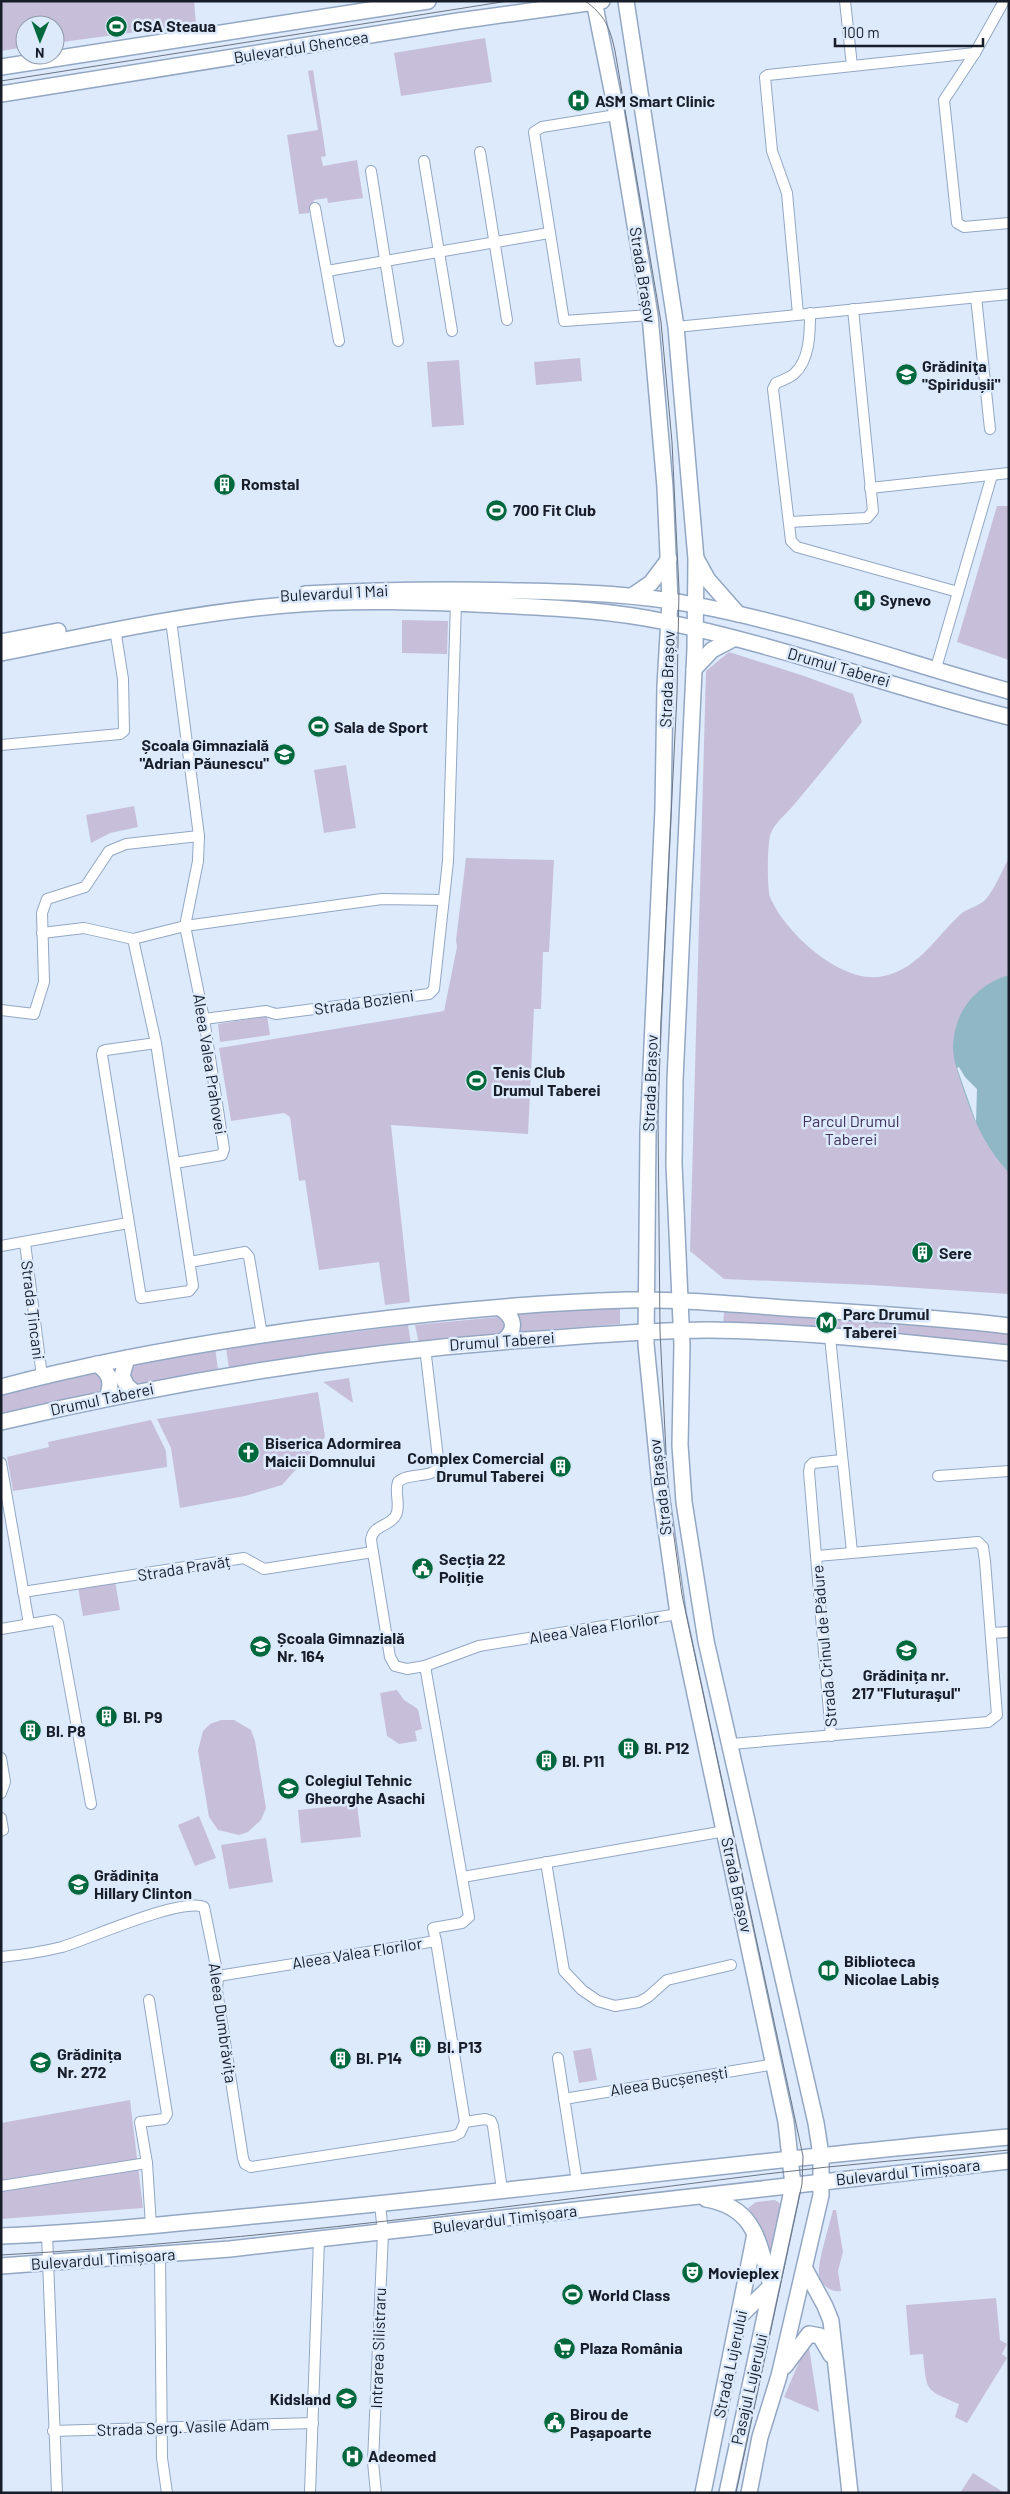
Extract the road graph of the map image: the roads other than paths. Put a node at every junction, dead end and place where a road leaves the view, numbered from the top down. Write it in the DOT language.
graph roads {
  1 [pos="428,1"];
  2 [pos="626,1"];
  3 [pos="845,1"];
  4 [pos="1004,1"];
  5 [pos="597,2"];
  6 [pos="599,23"];
  7 [pos="358,37"];
  8 [pos="975,53"];
  9 [pos="852,66"];
  10 [pos="1,67"];
  11 [pos="1,94"];
  12 [pos="616,115"];
  13 [pos="480,152"];
  14 [pos="424,162"];
  15 [pos="371,171"];
  16 [pos="315,208"];
  17 [pos="1009,223"];
  18 [pos="549,233"];
  19 [pos="494,242"];
  20 [pos="439,252"];
  21 [pos="385,261"];
  22 [pos="327,270"];
  23 [pos="1009,294"];
  24 [pos="976,297"];
  25 [pos="853,309"];
  26 [pos="810,313"];
  27 [pos="798,314"];
  28 [pos="650,315"];
  29 [pos="508,320"];
  30 [pos="676,327"];
  31 [pos="452,331"];
  32 [pos="339,341"];
  33 [pos="398,341"];
  34 [pos="990,429"];
  35 [pos="1009,473"];
  36 [pos="992,475"];
  37 [pos="870,488"];
  38 [pos="789,522"];
  39 [pos="669,559"];
  40 [pos="696,559"];
  41 [pos="958,592"];
  42 [pos="632,596"];
  43 [pos="670,601"];
  44 [pos="456,603"];
  45 [pos="696,605"];
  46 [pos="738,614"];
  47 [pos="637,617"];
  48 [pos="170,620"];
  49 [pos="669,622"];
  50 [pos="696,629"];
  51 [pos="115,630"];
  52 [pos="733,639"];
  53 [pos="1,642"];
  54 [pos="1,654"];
  55 [pos="667,656"];
  56 [pos="936,668"];
  57 [pos="694,669"];
  58 [pos="1009,691"];
  59 [pos="1009,716"];
  60 [pos="1,745"];
  61 [pos="199,836"];
  62 [pos="443,900"];
  63 [pos="185,926"];
  64 [pos="42,933"];
  65 [pos="133,939"];
  66 [pos="1,1010"];
  67 [pos="204,1019"];
  68 [pos="156,1043"];
  69 [pos="175,1163"];
  70 [pos="128,1223"];
  71 [pos="25,1243"];
  72 [pos="1,1246"];
  73 [pos="190,1262"];
  74 [pos="647,1300"];
  75 [pos="680,1301"];
  76 [pos="500,1308"];
  77 [pos="1009,1326"];
  78 [pos="646,1331"];
  79 [pos="681,1331"];
  80 [pos="262,1335"];
  81 [pos="830,1337"];
  82 [pos="503,1341"];
  83 [pos="425,1348"];
  84 [pos="1009,1353"];
  85 [pos="127,1358"];
  86 [pos="97,1364"];
  87 [pos="42,1376"];
  88 [pos="1,1387"];
  89 [pos="134,1392"];
  90 [pos="107,1397"];
  91 [pos="1,1422"];
  92 [pos="842,1460"];
  93 [pos="1,1463"];
  94 [pos="1009,1471"];
  95 [pos="938,1476"];
  96 [pos="372,1552"];
  97 [pos="852,1552"];
  98 [pos="817,1556"];
  99 [pos="23,1592"];
  100 [pos="678,1614"];
  101 [pos="29,1624"];
  102 [pos="1,1629"];
  103 [pos="1009,1632"];
  104 [pos="992,1633"];
  105 [pos="425,1666"];
  106 [pos="1009,1706"];
  107 [pos="998,1707"];
  108 [pos="831,1736"];
  109 [pos="731,1744"];
  110 [pos="1,1758"];
  111 [pos="1,1794"];
  112 [pos="92,1804"];
  113 [pos="1,1818"];
  114 [pos="2,1830"];
  115 [pos="725,1831"];
  116 [pos="546,1862"];
  117 [pos="463,1877"];
  118 [pos="436,1941"];
  119 [pos="1,1957"];
  120 [pos="731,1964"];
  121 [pos="218,1976"];
  122 [pos="149,2000"];
  123 [pos="558,2058"];
  124 [pos="774,2064"];
  125 [pos="564,2099"];
  126 [pos="465,2122"];
  127 [pos="1009,2136"];
  128 [pos="821,2155"];
  129 [pos="791,2158"];
  130 [pos="1009,2161"];
  131 [pos="147,2163"];
  132 [pos="577,2182"];
  133 [pos="822,2182"];
  134 [pos="793,2185"];
  135 [pos="1,2186"];
  136 [pos="502,2190"];
  137 [pos="695,2196"];
  138 [pos="380,2204"];
  139 [pos="151,2226"];
  140 [pos="383,2233"];
  141 [pos="47,2234"];
  142 [pos="755,2234"];
  143 [pos="1,2236"];
  144 [pos="319,2239"];
  145 [pos="160,2255"];
  146 [pos="48,2264"];
  147 [pos="1,2266"];
  148 [pos="805,2269"];
  149 [pos="772,2286"];
  150 [pos="740,2316"];
  151 [pos="835,2365"];
  152 [pos="779,2376"];
  153 [pos="313,2423"];
  154 [pos="161,2428"];
  155 [pos="54,2431"];
  156 [pos="57,2493"];
  157 [pos="167,2493"];
  158 [pos="310,2493"];
  159 [pos="376,2493"];
  160 [pos="703,2493"];
  161 [pos="727,2493"];
  162 [pos="749,2493"];
  163 [pos="850,2493"];
  1 -- 10 [label="main road, Bulevardul Ghencea"];
  2 -- 30 [label="main road, Strada Brașov"];
  3 -- 9 [label="street"];
  4 -- 8 [label="street"];
  5 -- 6 [label="main road, Strada Brașov"];
  5 -- 7 [label="main road, Bulevardul Ghencea"];
  6 -- 7 [label="main road"];
  6 -- 12 [label="main road, Strada Brașov"];
  7 -- 11 [label="main road, Bulevardul Ghencea"];
  8 -- 9 [label="street"];
  8 -- 17 [label="street"];
  9 -- 27 [label="street"];
  12 -- 18 [label="street"];
  12 -- 28 [label="main road, Strada Brașov"];
  13 -- 19 [label="street"];
  14 -- 20 [label="street"];
  15 -- 21 [label="street"];
  16 -- 22 [label="street"];
  18 -- 19 [label="street"];
  18 -- 28 [label="street"];
  19 -- 20 [label="street"];
  19 -- 29 [label="street"];
  20 -- 21 [label="street"];
  20 -- 31 [label="street"];
  21 -- 22 [label="street"];
  21 -- 33 [label="street"];
  22 -- 32 [label="street"];
  23 -- 24 [label="street"];
  24 -- 25 [label="street"];
  24 -- 34 [label="street"];
  25 -- 26 [label="street"];
  25 -- 37 [label="street"];
  26 -- 27 [label="street"];
  26 -- 38 [label="street"];
  27 -- 30 [label="street"];
  28 -- 39 [label="main road, Strada Brașov"];
  30 -- 40 [label="main road, Strada Brașov"];
  35 -- 36 [label="street"];
  36 -- 37 [label="street"];
  36 -- 41 [label="street"];
  37 -- 38 [label="street"];
  38 -- 41 [label="street"];
  39 -- 42 [label="main road"];
  39 -- 43 [label="main road, Strada Brașov"];
  40 -- 45 [label="main road, Strada Brașov"];
  40 -- 46 [label="main road"];
  41 -- 56 [label="street"];
  42 -- 43 [label="main road, Bulevardul 1 Mai"];
  42 -- 53 [label="main road, Bulevardul 1 Mai"];
  43 -- 45 [label="main road, Drumul Taberei"];
  43 -- 49 [label="main road, Strada Brașov"];
  44 -- 47 [label="main road, Bulevardul 1 Mai"];
  44 -- 48 [label="main road, Bulevardul 1 Mai"];
  44 -- 62 [label="street, Strada Bozieni"];
  45 -- 46 [label="main road, Drumul Taberei"];
  45 -- 50 [label="main road, Strada Brașov"];
  46 -- 56 [label="main road, Drumul Taberei"];
  47 -- 49 [label="main road, Bulevardul 1 Mai"];
  47 -- 55 [label="main road"];
  48 -- 51 [label="main road, Bulevardul 1 Mai"];
  48 -- 61 [label="street, Aleea Valea Prahovei"];
  49 -- 50 [label="main road, Drumul Taberei"];
  49 -- 55 [label="main road, Strada Brașov"];
  50 -- 52 [label="main road, Drumul Taberei"];
  50 -- 57 [label="main road, Strada Brașov"];
  51 -- 54 [label="main road, Bulevardul 1 Mai"];
  51 -- 60 [label="street"];
  52 -- 57 [label="main road"];
  52 -- 59 [label="main road, Drumul Taberei"];
  55 -- 74 [label="main road, Strada Brașov"];
  56 -- 58 [label="main road, Drumul Taberei"];
  57 -- 75 [label="main road, Strada Brașov"];
  61 -- 63 [label="street, Aleea Valea Prahovei"];
  61 -- 64 [label="street"];
  62 -- 63 [label="street"];
  62 -- 67 [label="street, Strada Bozieni"];
  63 -- 65 [label="street"];
  63 -- 67 [label="street, Aleea Valea Prahovei"];
  64 -- 65 [label="street"];
  64 -- 66 [label="street"];
  65 -- 68 [label="street"];
  67 -- 69 [label="street, Aleea Valea Prahovei"];
  68 -- 69 [label="street"];
  68 -- 70 [label="street"];
  69 -- 73 [label="street"];
  70 -- 71 [label="street, Strada Țincani"];
  70 -- 73 [label="street"];
  71 -- 72 [label="street, Strada Țincani"];
  71 -- 87 [label="street, Strada Țincani"];
  73 -- 80 [label="street"];
  74 -- 75 [label="main road, Drumul Taberei"];
  74 -- 76 [label="main road, Drumul Taberei"];
  74 -- 78 [label="main road, Strada Brașov"];
  75 -- 77 [label="main road, Drumul Taberei"];
  75 -- 79 [label="main road, Strada Brașov"];
  76 -- 80 [label="main road, Drumul Taberei"];
  76 -- 82 [label="main road"];
  78 -- 79 [label="main road, Drumul Taberei"];
  78 -- 82 [label="main road, Drumul Taberei"];
  78 -- 100 [label="main road, Strada Brașov"];
  79 -- 81 [label="main road, Drumul Taberei"];
  79 -- 109 [label="main road, Strada Brașov"];
  80 -- 85 [label="main road, Drumul Taberei"];
  81 -- 84 [label="main road, Drumul Taberei"];
  81 -- 92 [label="street"];
  82 -- 83 [label="main road, Drumul Taberei"];
  83 -- 89 [label="main road, Drumul Taberei"];
  83 -- 96 [label="street"];
  85 -- 86 [label="main road, Drumul Taberei"];
  85 -- 89 [label="main road"];
  86 -- 87 [label="main road, Drumul Taberei"];
  86 -- 90 [label="main road"];
  87 -- 88 [label="main road, Drumul Taberei"];
  89 -- 90 [label="main road, Drumul Taberei"];
  90 -- 91 [label="main road, Drumul Taberei"];
  92 -- 97 [label="street"];
  92 -- 98 [label="street, Strada Crinul de Pădure"];
  93 -- 99 [label="street"];
  94 -- 95 [label="street"];
  96 -- 99 [label="street, Strada Pravăț"];
  96 -- 105 [label="street, Aleea Valea Florilor"];
  97 -- 98 [label="street, Strada Crinul de Pădure"];
  97 -- 104 [label="street, Strada Crinul de Pădure"];
  98 -- 108 [label="street, Strada Crinul de Pădure"];
  99 -- 101 [label="street"];
  100 -- 105 [label="street, Aleea Valea Florilor"];
  100 -- 115 [label="main road, Strada Brașov"];
  101 -- 102 [label="street"];
  101 -- 112 [label="street"];
  103 -- 104 [label="street"];
  104 -- 107 [label="street, Strada Crinul de Pădure"];
  105 -- 117 [label="street, Aleea Valea Florilor"];
  106 -- 107 [label="street"];
  107 -- 108 [label="street, Strada Crinul de Pădure"];
  108 -- 109 [label="street, Strada Crinul de Pădure"];
  109 -- 128 [label="main road, Strada Brașov"];
  110 -- 111 [label="street"];
  113 -- 114 [label="street"];
  115 -- 116 [label="street"];
  115 -- 124 [label="main road, Strada Brașov"];
  116 -- 117 [label="street"];
  116 -- 120 [label="street"];
  117 -- 118 [label="street, Aleea Valea Florilor"];
  118 -- 121 [label="street, Aleea Valea Florilor"];
  118 -- 126 [label="street"];
  119 -- 121 [label="street, Aleea Dumbrăvița"];
  121 -- 126 [label="street, Aleea Dumbrăvița"];
  122 -- 131 [label="street"];
  123 -- 125 [label="street"];
  124 -- 125 [label="street, Aleea Bucșenești"];
  124 -- 129 [label="main road, Strada Brașov"];
  125 -- 132 [label="street"];
  126 -- 136 [label="street"];
  127 -- 128 [label="main road, Bulevardul Timișoara"];
  128 -- 129 [label="main road, Bulevardul Timișoara"];
  128 -- 133 [label="main road"];
  129 -- 132 [label="main road, Bulevardul Timișoara"];
  129 -- 134 [label="main road"];
  130 -- 133 [label="main road, Bulevardul Timișoara"];
  131 -- 135 [label="street"];
  131 -- 139 [label="street"];
  132 -- 136 [label="main road, Bulevardul Timișoara"];
  133 -- 134 [label="main road, Bulevardul Timișoara"];
  133 -- 148 [label="main road"];
  134 -- 137 [label="main road, Bulevardul Timișoara"];
  134 -- 149 [label="main road"];
  136 -- 138 [label="main road, Bulevardul Timișoara"];
  137 -- 140 [label="main road, Bulevardul Timișoara"];
  137 -- 142 [label="main road"];
  138 -- 139 [label="main road, Bulevardul Timișoara"];
  138 -- 140 [label="street, Intrarea Silistraru"];
  139 -- 141 [label="main road, Bulevardul Timișoara"];
  140 -- 144 [label="main road, Bulevardul Timișoara"];
  140 -- 159 [label="street, Intrarea Silistraru"];
  141 -- 143 [label="main road, Bulevardul Timișoara"];
  141 -- 146 [label="street"];
  142 -- 149 [label="main road"];
  142 -- 150 [label="main road, Strada Lujerului"];
  144 -- 145 [label="main road, Bulevardul Timișoara"];
  144 -- 153 [label="street"];
  145 -- 146 [label="main road, Bulevardul Timișoara"];
  145 -- 154 [label="street"];
  146 -- 147 [label="main road, Bulevardul Timișoara"];
  146 -- 155 [label="street"];
  148 -- 151 [label="main road"];
  148 -- 152 [label="main road"];
  149 -- 150 [label="main road"];
  149 -- 161 [label="main road, Pasajul Lujerului"];
  150 -- 160 [label="main road, Strada Lujerului"];
  151 -- 152 [label="main road"];
  151 -- 163 [label="main road"];
  152 -- 162 [label="main road, Pasajul Lujerului"];
  153 -- 154 [label="street, Strada Serg. Vasile Adam"];
  153 -- 158 [label="street"];
  154 -- 155 [label="street, Strada Serg. Vasile Adam"];
  154 -- 157 [label="street"];
  155 -- 156 [label="street"];
}
